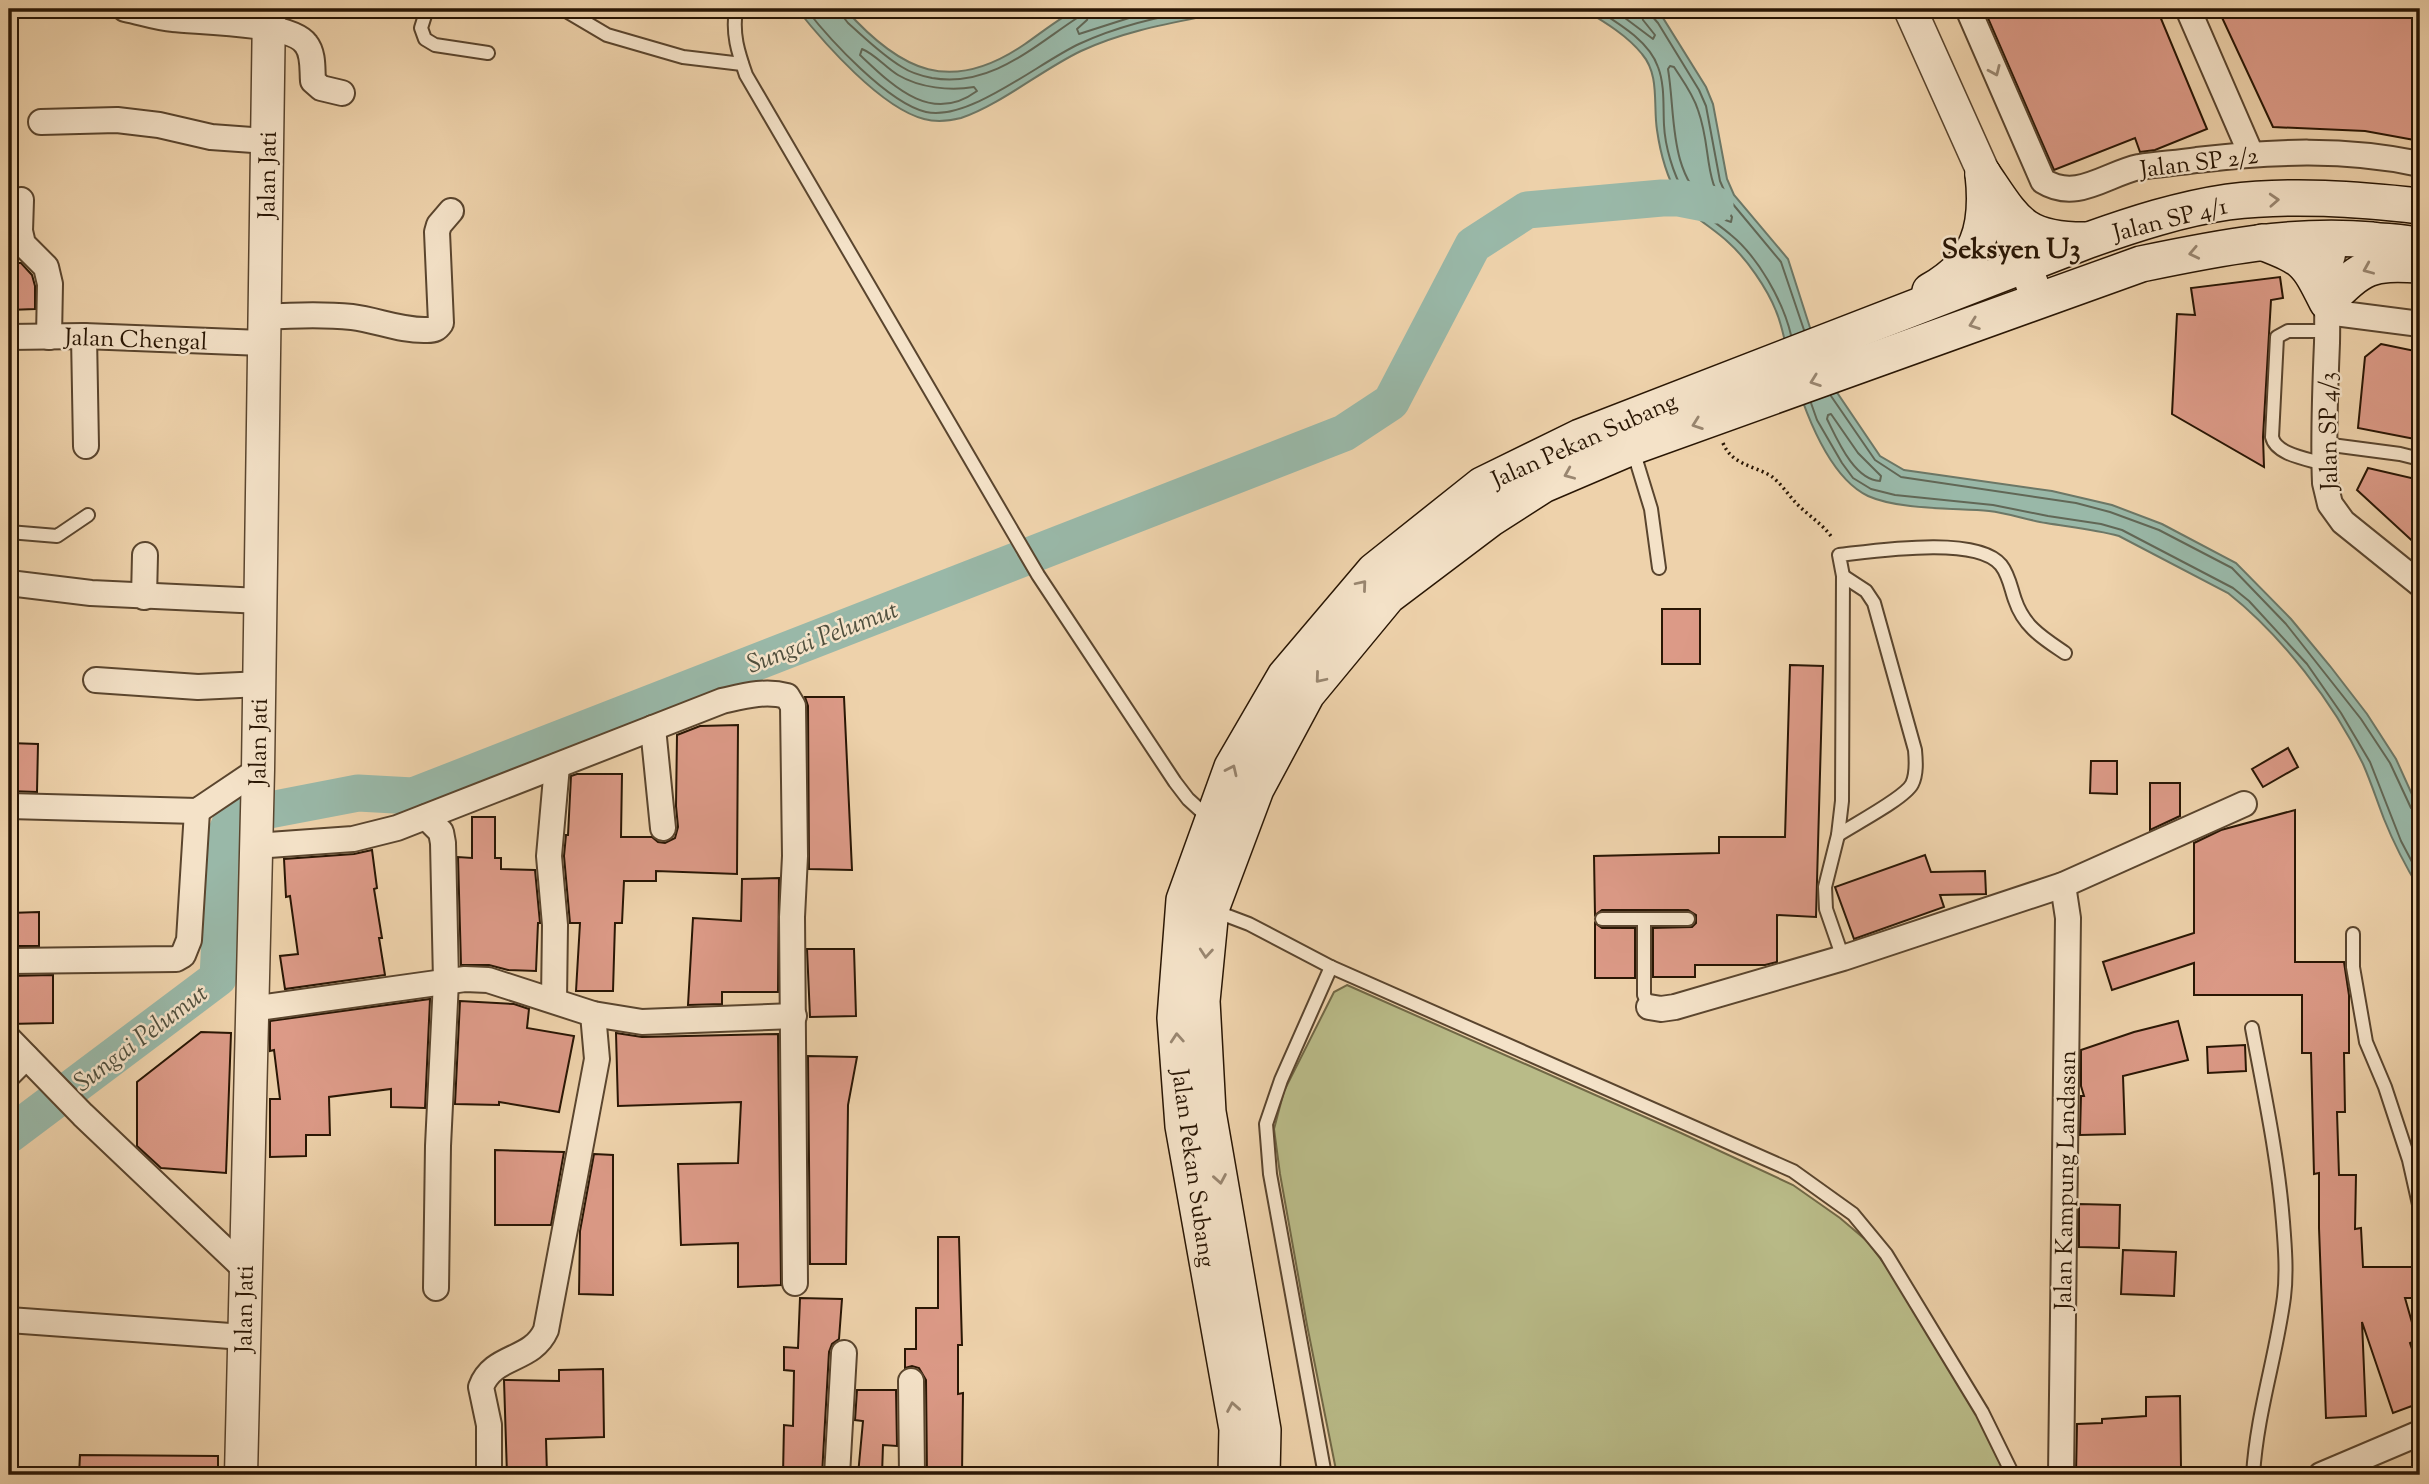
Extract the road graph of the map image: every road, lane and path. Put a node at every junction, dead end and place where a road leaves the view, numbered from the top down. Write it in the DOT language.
graph roads {
  1 [pos="125,9"];
  2 [pos="427,9"];
  3 [pos="563,9"];
  4 [pos="736,9"];
  5 [pos="1910,9"];
  6 [pos="1968,9"];
  7 [pos="2188,9"];
  8 [pos="269,18"];
  9 [pos="488,53"];
  10 [pos="742,64"];
  11 [pos="342,93"];
  12 [pos="41,122"];
  13 [pos="267,141"];
  14 [pos="2251,153"];
  15 [pos="2420,164"];
  16 [pos="1983,174"];
  17 [pos="21,200"];
  18 [pos="2420,206"];
  19 [pos="451,211"];
  20 [pos="2339,237"];
  21 [pos="2089,240"];
  22 [pos="2261,241"];
  23 [pos="2420,246"];
  24 [pos="2025,265"];
  25 [pos="2420,265"];
  26 [pos="2038,300"];
  27 [pos="2327,315"];
  28 [pos="2420,324"];
  29 [pos="1864,326"];
  30 [pos="264,330"];
  31 [pos="84,336"];
  32 [pos="9,337"];
  33 [pos="48,337"];
  34 [pos="1868,362"];
  35 [pos="1757,385"];
  36 [pos="1712,418"];
  37 [pos="86,446"];
  38 [pos="1632,447"];
  39 [pos="2324,454"];
  40 [pos="2420,459"];
  41 [pos="88,515"];
  42 [pos="9,532"];
  43 [pos="145,555"];
  44 [pos="1839,555"];
  45 [pos="1659,568"];
  46 [pos="1843,576"];
  47 [pos="9,583"];
  48 [pos="2420,584"];
  49 [pos="144,597"];
  50 [pos="260,601"];
  51 [pos="2065,653"];
  52 [pos="96,680"];
  53 [pos="259,684"];
  54 [pos="653,728"];
  55 [pos="556,766"];
  56 [pos="258,769"];
  57 [pos="2244,804"];
  58 [pos="9,806"];
  59 [pos="197,811"];
  60 [pos="426,817"];
  61 [pos="1212,821"];
  62 [pos="663,828"];
  63 [pos="1838,835"];
  64 [pos="256,842"];
  65 [pos="2063,885"];
  66 [pos="1210,909"];
  67 [pos="1602,919"];
  68 [pos="1644,919"];
  69 [pos="1688,919"];
  70 [pos="2353,934"];
  71 [pos="1843,958"];
  72 [pos="9,961"];
  73 [pos="1331,967"];
  74 [pos="446,981"];
  75 [pos="554,1000"];
  76 [pos="1649,1007"];
  77 [pos="252,1009"];
  78 [pos="593,1014"];
  79 [pos="794,1016"];
  80 [pos="2252,1028"];
  81 [pos="9,1040"];
  82 [pos="18,1066"];
  83 [pos="2420,1209"];
  84 [pos="245,1269"];
  85 [pos="795,1283"];
  86 [pos="436,1289"];
  87 [pos="9,1320"];
  88 [pos="244,1337"];
  89 [pos="844,1353"];
  90 [pos="911,1381"];
  91 [pos="2420,1433"];
  92 [pos="240,1475"];
  93 [pos="489,1475"];
  94 [pos="837,1475"];
  95 [pos="912,1475"];
  96 [pos="1236,1475"];
  97 [pos="1262,1475"];
  98 [pos="1325,1475"];
  99 [pos="2013,1475"];
  100 [pos="2061,1475"];
  101 [pos="2253,1475"];
  102 [pos="2321,1475"];
  1 -- 8 [label="street"];
  2 -- 9 [label="lane"];
  3 -- 10 [label="lane"];
  4 -- 10 [label="lane"];
  5 -- 16 [label="street"];
  6 -- 14 [label="street, Jalan SP 2/2, one-way"];
  7 -- 14 [label="street"];
  8 -- 11 [label="street"];
  8 -- 13 [label="street, Jalan Jati"];
  10 -- 61 [label="lane"];
  12 -- 13 [label="street"];
  13 -- 30 [label="street, Jalan Jati"];
  14 -- 15 [label="street, Jalan SP 2/2"];
  16 -- 21 [label="main road"];
  16 -- 24 [label="street"];
  16 -- 29 [label="main road"];
  17 -- 33 [label="street"];
  18 -- 20 [label="main road"];
  21 -- 18 [label="main road, Jalan SP 4/1, one-way"];
  19 -- 30 [label="street, Jalan Chengal"];
  20 -- 22 [label="main road, Jalan SP 4/1"];
  20 -- 23 [label="main road, Jalan SP 4/1"];
  20 -- 27 [label="street, Jalan SP 4/3"];
  21 -- 24 [label="main road, Jalan SP 4/1"];
  22 -- 26 [label="main road, Jalan SP 4/1, one-way"];
  22 -- 27 [label="main road"];
  24 -- 26 [label="street"];
  24 -- 29 [label="main road, Jalan SP 4/1"];
  25 -- 27 [label="main road, one-way"];
  26 -- 34 [label="main road, Jalan SP 4/1, one-way"];
  27 -- 28 [label="street"];
  27 -- 39 [label="street, Jalan SP 4/3"];
  27 -- 39 [label="lane"];
  29 -- 35 [label="main road, Jalan Pekan Subang"];
  30 -- 31 [label="street, Jalan Chengal"];
  30 -- 50 [label="street, Jalan Jati"];
  31 -- 33 [label="street, Jalan Chengal"];
  31 -- 37 [label="street"];
  32 -- 33 [label="street, Jalan Chengal"];
  34 -- 35 [label="main road, Jalan Pekan Subang, one-way"];
  35 -- 36 [label="main road, Jalan Pekan Subang"];
  61 -- 35 [label="main road, Jalan Pekan Subang, one-way"];
  36 -- 38 [label="main road, Jalan Pekan Subang, one-way"];
  36 -- 44 [label="path"];
  38 -- 45 [label="lane"];
  38 -- 66 [label="main road, Jalan Pekan Subang, one-way"];
  39 -- 40 [label="lane"];
  39 -- 48 [label="street, Jalan SP 4/3"];
  41 -- 42 [label="lane"];
  43 -- 49 [label="street"];
  44 -- 46 [label="lane"];
  44 -- 51 [label="lane"];
  46 -- 63 [label="lane"];
  46 -- 63 [label="lane"];
  47 -- 49 [label="street"];
  49 -- 50 [label="street"];
  50 -- 53 [label="street, Jalan Jati"];
  52 -- 53 [label="street"];
  53 -- 56 [label="street, Jalan Jati"];
  54 -- 55 [label="street"];
  54 -- 62 [label="street"];
  54 -- 79 [label="street"];
  55 -- 60 [label="street"];
  55 -- 75 [label="street"];
  56 -- 59 [label="street"];
  56 -- 64 [label="street, Jalan Jati"];
  57 -- 65 [label="street"];
  58 -- 59 [label="street"];
  59 -- 72 [label="street"];
  60 -- 64 [label="street"];
  60 -- 74 [label="street"];
  96 -- 61 [label="main road, Jalan Pekan Subang, one-way"];
  63 -- 71 [label="lane"];
  64 -- 77 [label="street, Jalan Jati"];
  65 -- 71 [label="street"];
  65 -- 100 [label="street, Jalan Kampung Landasan"];
  66 -- 73 [label="lane"];
  66 -- 97 [label="main road, Jalan Pekan Subang, one-way"];
  67 -- 68 [label="lane"];
  68 -- 69 [label="lane"];
  68 -- 76 [label="lane"];
  70 -- 83 [label="lane"];
  71 -- 76 [label="street"];
  73 -- 98 [label="lane"];
  73 -- 99 [label="lane"];
  74 -- 75 [label="street"];
  74 -- 77 [label="street"];
  74 -- 86 [label="street"];
  75 -- 78 [label="street"];
  77 -- 84 [label="street, Jalan Jati"];
  78 -- 79 [label="street"];
  78 -- 93 [label="street"];
  79 -- 85 [label="street"];
  80 -- 101 [label="lane"];
  81 -- 82 [label="street"];
  82 -- 84 [label="street"];
  84 -- 88 [label="street, Jalan Jati"];
  87 -- 88 [label="street"];
  88 -- 92 [label="street, Jalan Jati"];
  89 -- 94 [label="street"];
  90 -- 95 [label="street"];
  91 -- 102 [label="street"];
}
